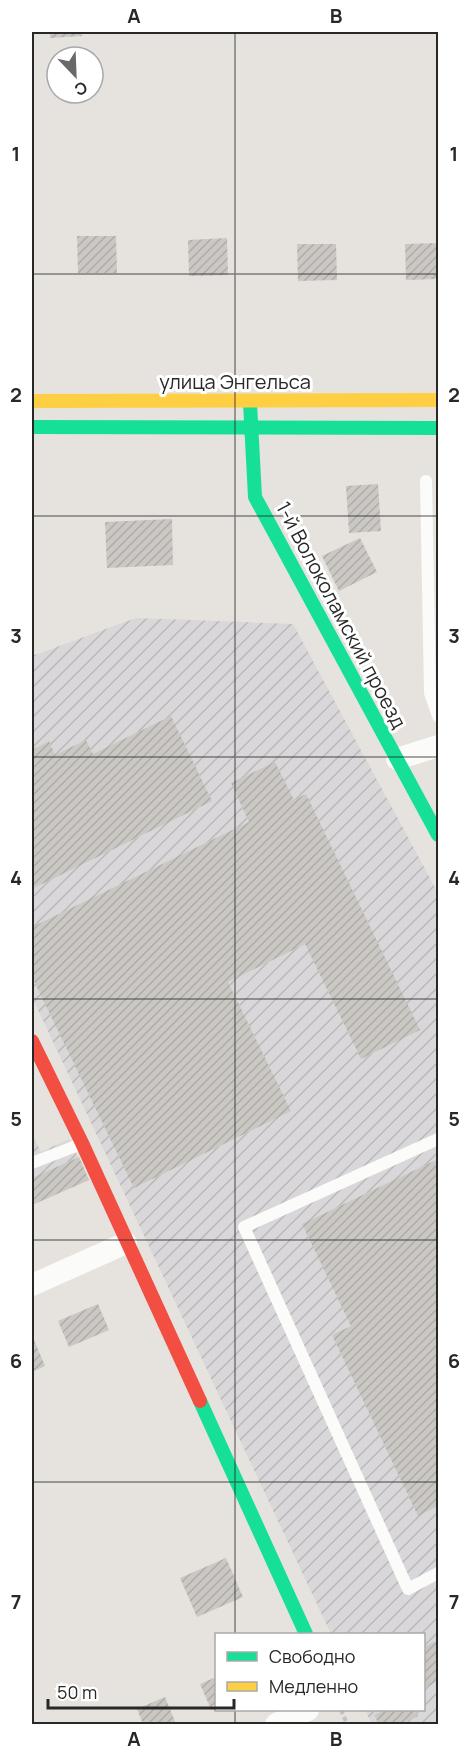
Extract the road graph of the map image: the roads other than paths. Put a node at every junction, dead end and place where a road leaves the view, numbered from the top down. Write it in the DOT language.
graph roads {
  1 [pos="438,400"];
  2 [pos="32,401"];
  3 [pos="249,402"];
  4 [pos="32,427"];
  5 [pos="251,428"];
  6 [pos="438,428"];
  7 [pos="426,481"];
  8 [pos="438,716"];
  9 [pos="438,746"];
  10 [pos="397,759"];
  11 [pos="438,835"];
  12 [pos="32,1041"];
  13 [pos="438,1138"];
  14 [pos="82,1143"];
  15 [pos="32,1163"];
  16 [pos="126,1244"];
  17 [pos="32,1285"];
  18 [pos="438,1573"];
  19 [pos="305,1633"];
  20 [pos="307,1711"];
  21 [pos="276,1725"];
  1 -- 3 [label="street, улица Энгельса"];
  2 -- 3 [label="street, улица Энгельса"];
  3 -- 5 [label="street, 1-й Волоколамский проезд"];
  4 -- 5 [label="street"];
  5 -- 6 [label="street"];
  5 -- 10 [label="street, 1-й Волоколамский проезд"];
  7 -- 8 [label="lane"];
  9 -- 10 [label="street"];
  10 -- 11 [label="street, 1-й Волоколамский проезд"];
  12 -- 14 [label="street"];
  13 -- 18 [label="lane"];
  14 -- 15 [label="lane"];
  14 -- 16 [label="street"];
  16 -- 17 [label="street"];
  16 -- 19 [label="street"];
  20 -- 21 [label="street"];
}
